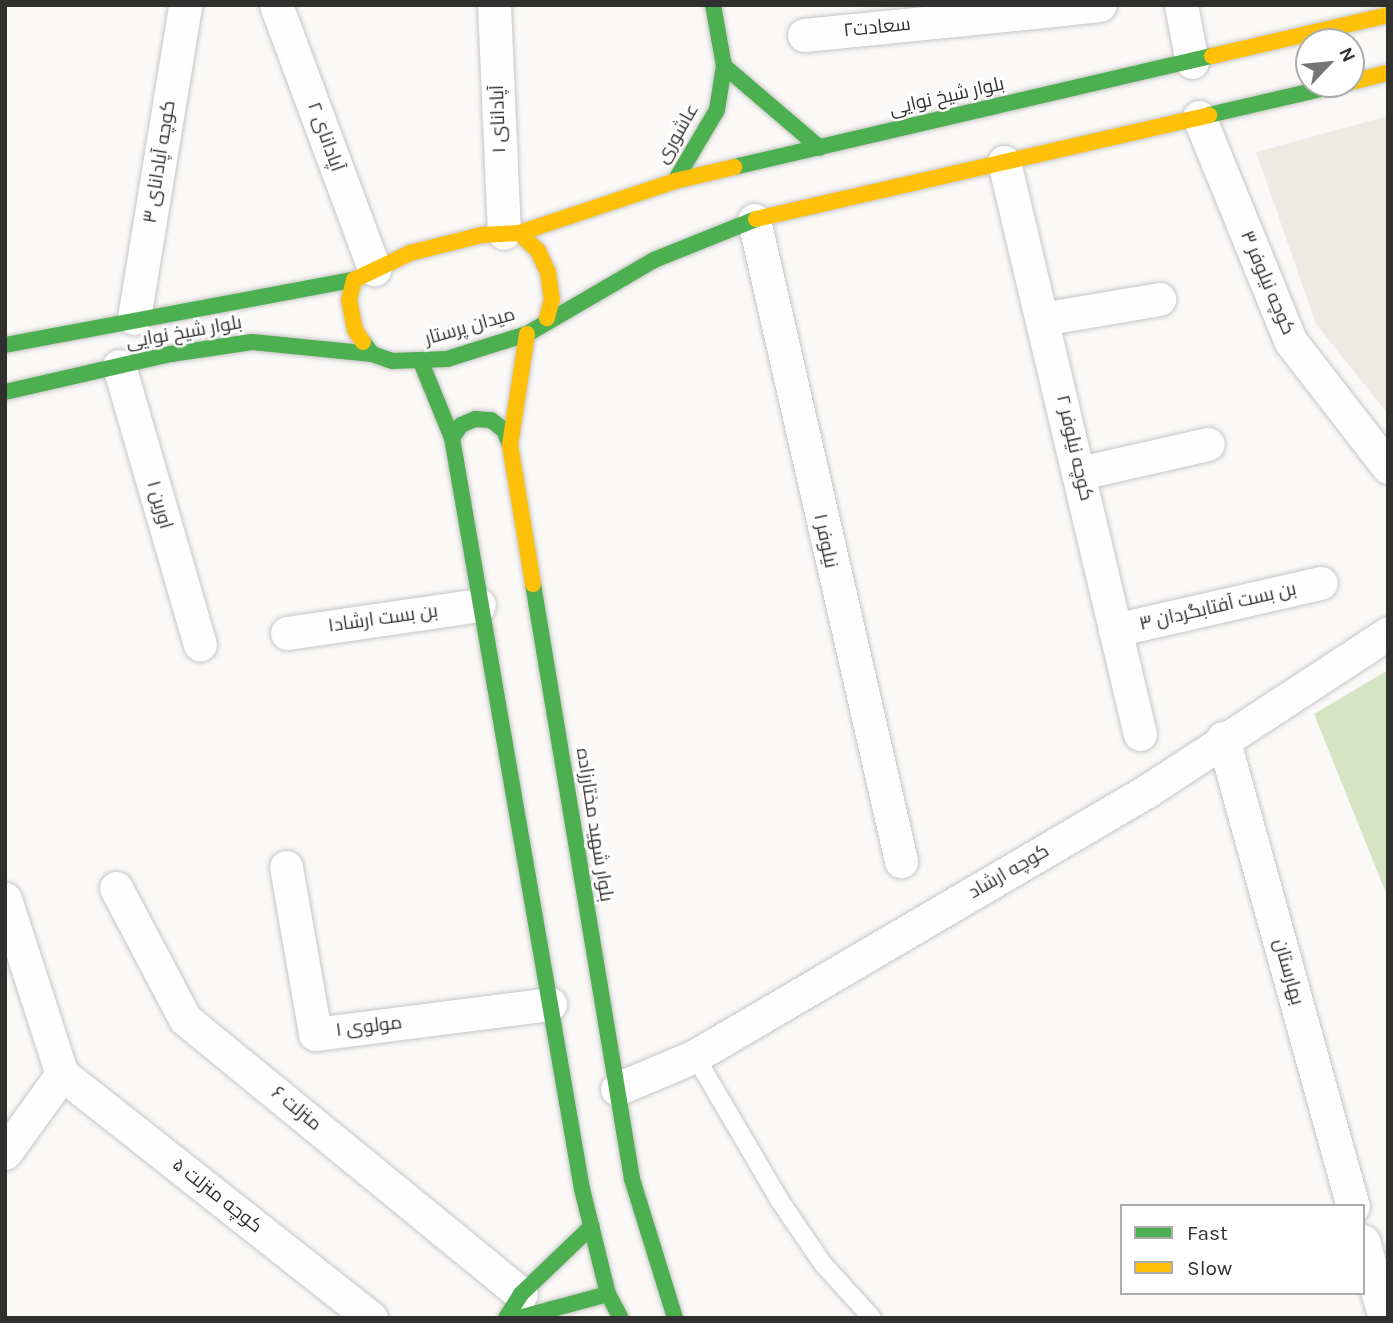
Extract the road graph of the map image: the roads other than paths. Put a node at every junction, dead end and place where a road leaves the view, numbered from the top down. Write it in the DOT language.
graph roads {
  1 [pos="186,5"];
  2 [pos="275,5"];
  3 [pos="494,5"];
  4 [pos="713,5"];
  5 [pos="1100,5"];
  6 [pos="1181,5"];
  7 [pos="1034,9"];
  8 [pos="916,15"];
  9 [pos="1388,15"];
  10 [pos="1318,17"];
  11 [pos="804,36"];
  12 [pos="1192,62"];
  13 [pos="724,66"];
  14 [pos="1388,73"];
  15 [pos="1365,79"];
  16 [pos="1295,95"];
  17 [pos="1199,117"];
  18 [pos="820,148"];
  19 [pos="1004,163"];
  20 [pos="675,181"];
  21 [pos="754,220"];
  22 [pos="512,233"];
  23 [pos="364,275"];
  24 [pos="1159,299"];
  25 [pos="134,318"];
  26 [pos="547,318"];
  27 [pos="1042,318"];
  28 [pos="527,334"];
  29 [pos="5,345"];
  30 [pos="372,354"];
  31 [pos="421,362"];
  32 [pos="119,366"];
  33 [pos="5,391"];
  34 [pos="452,439"];
  35 [pos="1208,444"];
  36 [pos="510,445"];
  37 [pos="1388,467"];
  38 [pos="1080,473"];
  39 [pos="1321,583"];
  40 [pos="480,605"];
  41 [pos="1115,630"];
  42 [pos="288,633"];
  43 [pos="1388,634"];
  44 [pos="200,644"];
  45 [pos="1140,734"];
  46 [pos="1223,738"];
  47 [pos="901,861"];
  48 [pos="286,867"];
  49 [pos="116,888"];
  50 [pos="5,900"];
  51 [pos="550,1004"];
  52 [pos="695,1056"];
  53 [pos="62,1073"];
  54 [pos="617,1089"];
  55 [pos="5,1153"];
  56 [pos="1352,1204"];
  57 [pos="592,1226"];
  58 [pos="1365,1248"];
  59 [pos="608,1294"];
  60 [pos="515,1310"];
  61 [pos="371,1318"];
  62 [pos="621,1318"];
  63 [pos="675,1318"];
  64 [pos="872,1318"];
  65 [pos="1385,1318"];
  1 -- 25 [label="street, کوچه آپادانای ۳"];
  2 -- 23 [label="street, آپادانای ۲"];
  3 -- 22 [label="street, آپادانای ۱"];
  4 -- 13 [label="main road, عاشوری"];
  5 -- 7 [label="street, سعادت۲"];
  6 -- 12 [label="street"];
  7 -- 8 [label="street, سعادت۲"];
  8 -- 11 [label="street, سعادت۲"];
  9 -- 10 [label="main road, بلوار شیخ نوایی"];
  10 -- 12 [label="main road, بلوار شیخ نوایی"];
  12 -- 18 [label="main road, بلوار شیخ نوایی"];
  13 -- 18 [label="main road"];
  13 -- 20 [label="main road, عاشوری"];
  14 -- 15 [label="main road"];
  16 -- 17 [label="main road"];
  17 -- 19 [label="main road"];
  17 -- 37 [label="street, کوچه نیلوفر ۳"];
  18 -- 20 [label="main road, بلوار شیخ نوایی"];
  19 -- 21 [label="main road"];
  19 -- 27 [label="street, کوچه نیلوفر ۲"];
  20 -- 22 [label="main road, بلوار شیخ نوایی"];
  21 -- 26 [label="main road"];
  21 -- 47 [label="street, ۱ نیلوفر"];
  22 -- 23 [label="main road"];
  22 -- 26 [label="main road"];
  23 -- 25 [label="main road, بلوار شیخ نوایی"];
  23 -- 30 [label="main road"];
  24 -- 27 [label="street"];
  25 -- 29 [label="main road, بلوار شیخ نوایی"];
  26 -- 28 [label="main road, میدان پرستار"];
  27 -- 38 [label="street, کوچه نیلوفر ۲"];
  28 -- 31 [label="main road, میدان پرستار"];
  28 -- 36 [label="main road, بلوار شهید مختارزاده"];
  30 -- 31 [label="main road, میدان پرستار"];
  30 -- 32 [label="main road, بلوار شیخ نوایی"];
  31 -- 34 [label="main road"];
  32 -- 33 [label="main road, بلوار شیخ نوایی"];
  32 -- 44 [label="street, اورین ۱"];
  34 -- 36 [label="main road"];
  34 -- 40 [label="main road"];
  35 -- 38 [label="street"];
  36 -- 54 [label="main road, بلوار شهید مختارزاده"];
  38 -- 41 [label="street, کوچه نیلوفر ۲"];
  39 -- 41 [label="street, بن بست آفتابگردان ۳"];
  40 -- 42 [label="street, بن بست ارشاد۱"];
  40 -- 51 [label="main road"];
  41 -- 45 [label="street, کوچه نیلوفر ۲"];
  43 -- 46 [label="street, کوچه ارشاد"];
  46 -- 52 [label="street, کوچه ارشاد"];
  46 -- 56 [label="street, بهارستان"];
  48 -- 51 [label="street, مولوی ۱"];
  49 -- 60 [label="street, منزلت ۶"];
  50 -- 53 [label="street"];
  51 -- 57 [label="main road"];
  52 -- 54 [label="street, کوچه ارشاد"];
  52 -- 64 [label="lane"];
  53 -- 55 [label="street"];
  53 -- 61 [label="street, کوچه منزلت ۵"];
  54 -- 63 [label="main road, بلوار شهید مختارزاده"];
  57 -- 59 [label="main road"];
  57 -- 60 [label="main road"];
  58 -- 65 [label="street"];
  59 -- 60 [label="main road"];
  59 -- 62 [label="main road"];
}
